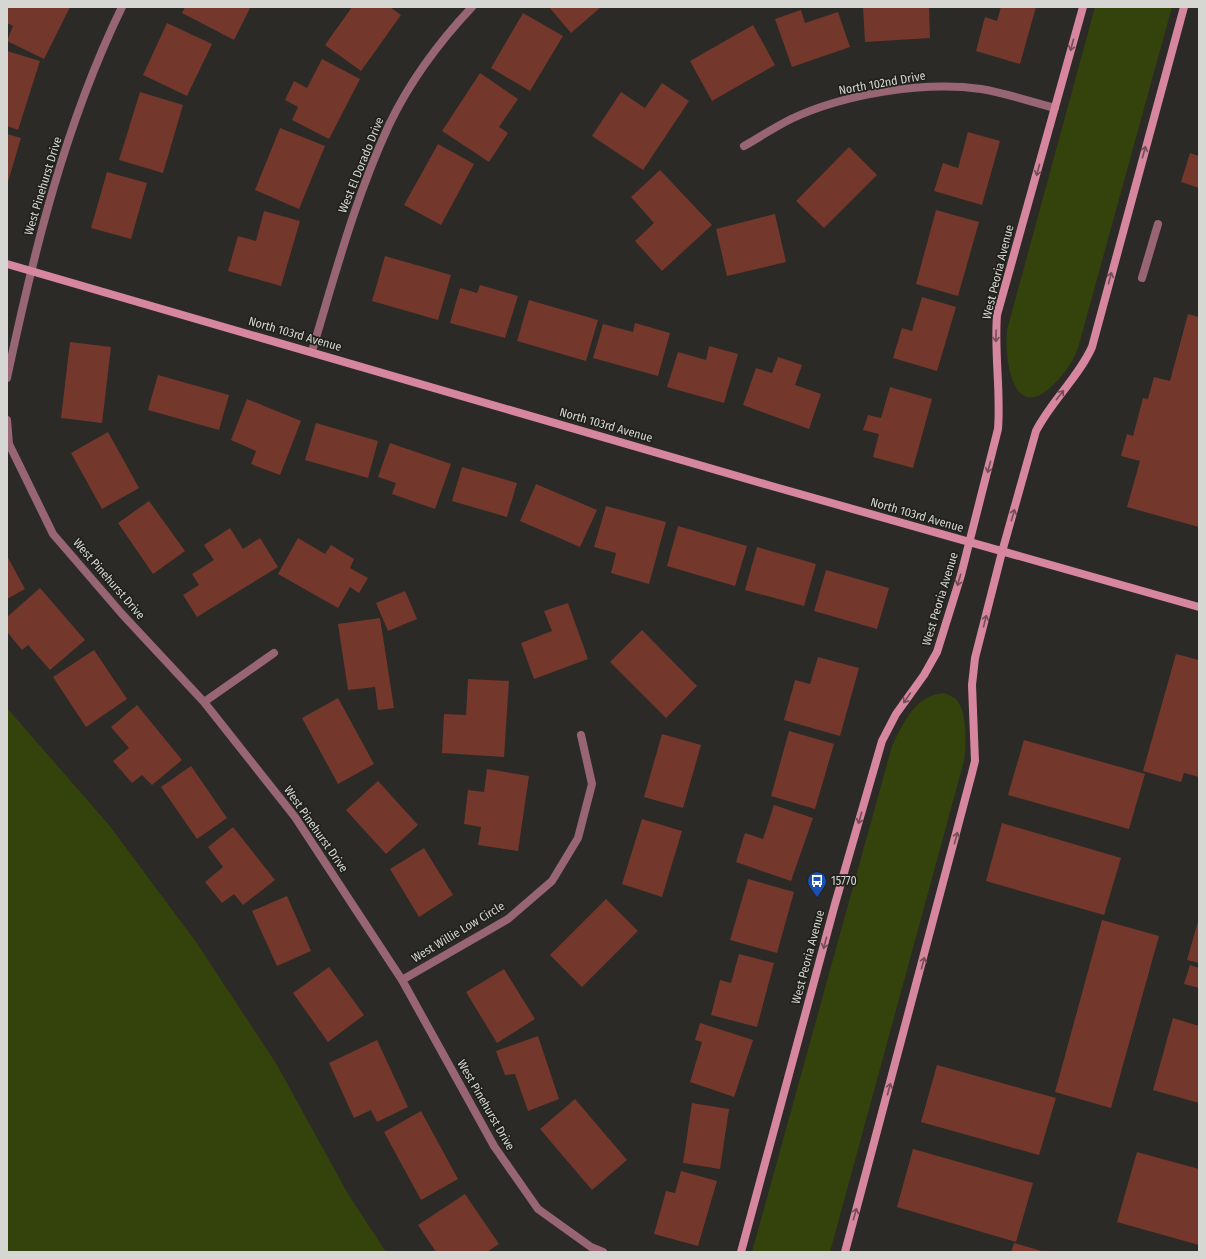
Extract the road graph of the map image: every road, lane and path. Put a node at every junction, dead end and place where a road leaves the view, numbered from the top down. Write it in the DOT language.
graph roads {
  1 [pos="122,7"];
  2 [pos="472,7"];
  3 [pos="1083,7"];
  4 [pos="1184,7"];
  5 [pos="1055,108"];
  6 [pos="744,146"];
  7 [pos="1158,224"];
  8 [pos="7,264"];
  9 [pos="32,270"];
  10 [pos="1142,278"];
  11 [pos="312,351"];
  12 [pos="7,378"];
  13 [pos="7,420"];
  14 [pos="969,543"];
  15 [pos="1002,552"];
  16 [pos="1199,607"];
  17 [pos="274,653"];
  18 [pos="204,702"];
  19 [pos="581,735"];
  20 [pos="402,980"];
  21 [pos="603,1252"];
  22 [pos="741,1252"];
  23 [pos="844,1252"];
  1 -- 9 [label="street, West Pinehurst Drive"];
  2 -- 11 [label="street, West El Dorado Drive"];
  3 -- 5 [label="street, West Peoria Avenue, one-way"];
  15 -- 4 [label="street, one-way"];
  5 -- 6 [label="street, North 102nd Drive"];
  5 -- 14 [label="street, West Peoria Avenue, one-way"];
  7 -- 10 [label="street"];
  8 -- 9 [label="street, North 103rd Avenue"];
  9 -- 11 [label="street, North 103rd Avenue"];
  9 -- 12 [label="street, West Pinehurst Drive"];
  11 -- 14 [label="street, North 103rd Avenue"];
  13 -- 18 [label="street, West Pinehurst Drive"];
  14 -- 15 [label="street, North 103rd Avenue"];
  14 -- 22 [label="street, West Peoria Avenue, one-way"];
  15 -- 16 [label="street, North 103rd Avenue"];
  23 -- 15 [label="street, one-way"];
  17 -- 18 [label="street"];
  18 -- 20 [label="street, West Pinehurst Drive"];
  19 -- 20 [label="street, West Willie Low Circle"];
  20 -- 21 [label="street, West Pinehurst Drive"];
}
